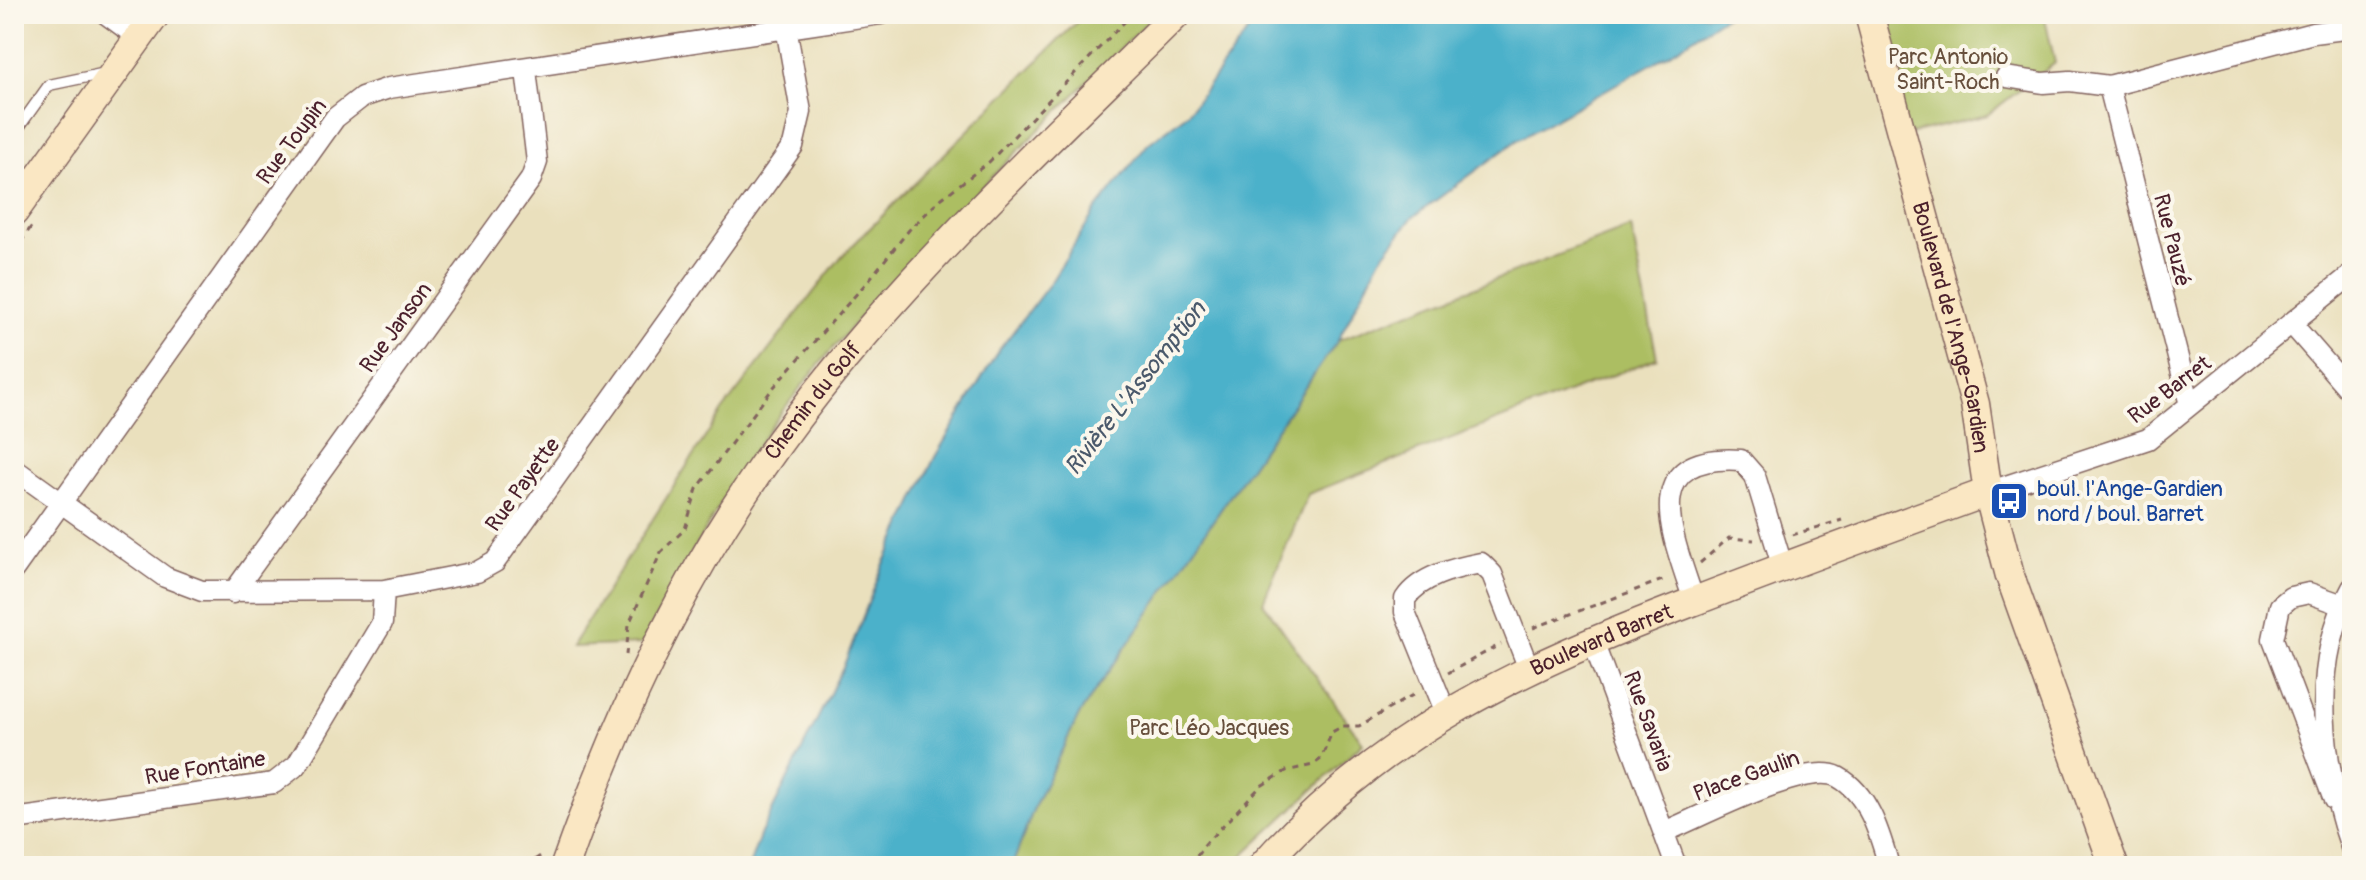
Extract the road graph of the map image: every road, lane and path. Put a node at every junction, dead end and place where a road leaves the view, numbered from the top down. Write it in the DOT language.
graph roads {
  1 [pos="106,14"];
  2 [pos="156,14"];
  3 [pos="881,14"];
  4 [pos="1177,14"];
  5 [pos="1869,14"];
  6 [pos="786,27"];
  7 [pos="2352,28"];
  8 [pos="139,38"];
  9 [pos="526,70"];
  10 [pos="116,71"];
  11 [pos="2006,77"];
  12 [pos="2109,86"];
  13 [pos="14,134"];
  14 [pos="14,212"];
  15 [pos="2352,274"];
  16 [pos="2291,323"];
  17 [pos="2352,393"];
  18 [pos="2190,405"];
  19 [pos="14,469"];
  20 [pos="1988,492"];
  21 [pos="61,503"];
  22 [pos="1782,565"];
  23 [pos="14,569"];
  24 [pos="384,590"];
  25 [pos="233,593"];
  26 [pos="2347,596"];
  27 [pos="1694,601"];
  28 [pos="1592,639"];
  29 [pos="1529,669"];
  30 [pos="1446,713"];
  31 [pos="2334,800"];
  32 [pos="14,819"];
  33 [pos="1664,832"];
  34 [pos="2352,850"];
  35 [pos="565,866"];
  36 [pos="1262,866"];
  37 [pos="1676,866"];
  38 [pos="1889,866"];
  39 [pos="2114,866"];
  1 -- 8 [label="street"];
  2 -- 8 [label="street"];
  3 -- 6 [label="street, Rue Toupin"];
  4 -- 35 [label="street, Chemin du Golf"];
  5 -- 20 [label="street, Boulevard de l'Ange-Gardien"];
  6 -- 9 [label="street, Rue Toupin"];
  6 -- 24 [label="street, Rue Payette"];
  7 -- 12 [label="street"];
  8 -- 10 [label="street"];
  9 -- 21 [label="street, Rue Toupin"];
  9 -- 25 [label="street, Rue Janson"];
  10 -- 13 [label="lane"];
  10 -- 14 [label="street"];
  11 -- 12 [label="street"];
  12 -- 18 [label="street, Rue Pauzé"];
  15 -- 16 [label="street, Rue Barret"];
  16 -- 17 [label="street"];
  16 -- 18 [label="street, Rue Barret"];
  18 -- 20 [label="street, Rue Barret"];
  19 -- 21 [label="street, Rue Payette"];
  20 -- 22 [label="street, Boulevard Barret"];
  20 -- 39 [label="street, Boulevard de l'Ange-Gardien"];
  21 -- 23 [label="street, Rue Toupin"];
  21 -- 25 [label="street, Rue Payette"];
  22 -- 27 [label="street, Boulevard Barret"];
  22 -- 27 [label="street"];
  24 -- 25 [label="street, Rue Payette"];
  24 -- 32 [label="street, Rue Fontaine"];
  26 -- 31 [label="street"];
  26 -- 31 [label="street"];
  27 -- 28 [label="street, Boulevard Barret"];
  28 -- 29 [label="street, Boulevard Barret"];
  28 -- 33 [label="street, Rue Savaria"];
  29 -- 30 [label="street, Boulevard Barret"];
  29 -- 30 [label="street"];
  30 -- 36 [label="street, Boulevard Barret"];
  31 -- 34 [label="street"];
  33 -- 37 [label="street, Rue Savaria"];
  33 -- 38 [label="street, Place Gaulin"];
}
